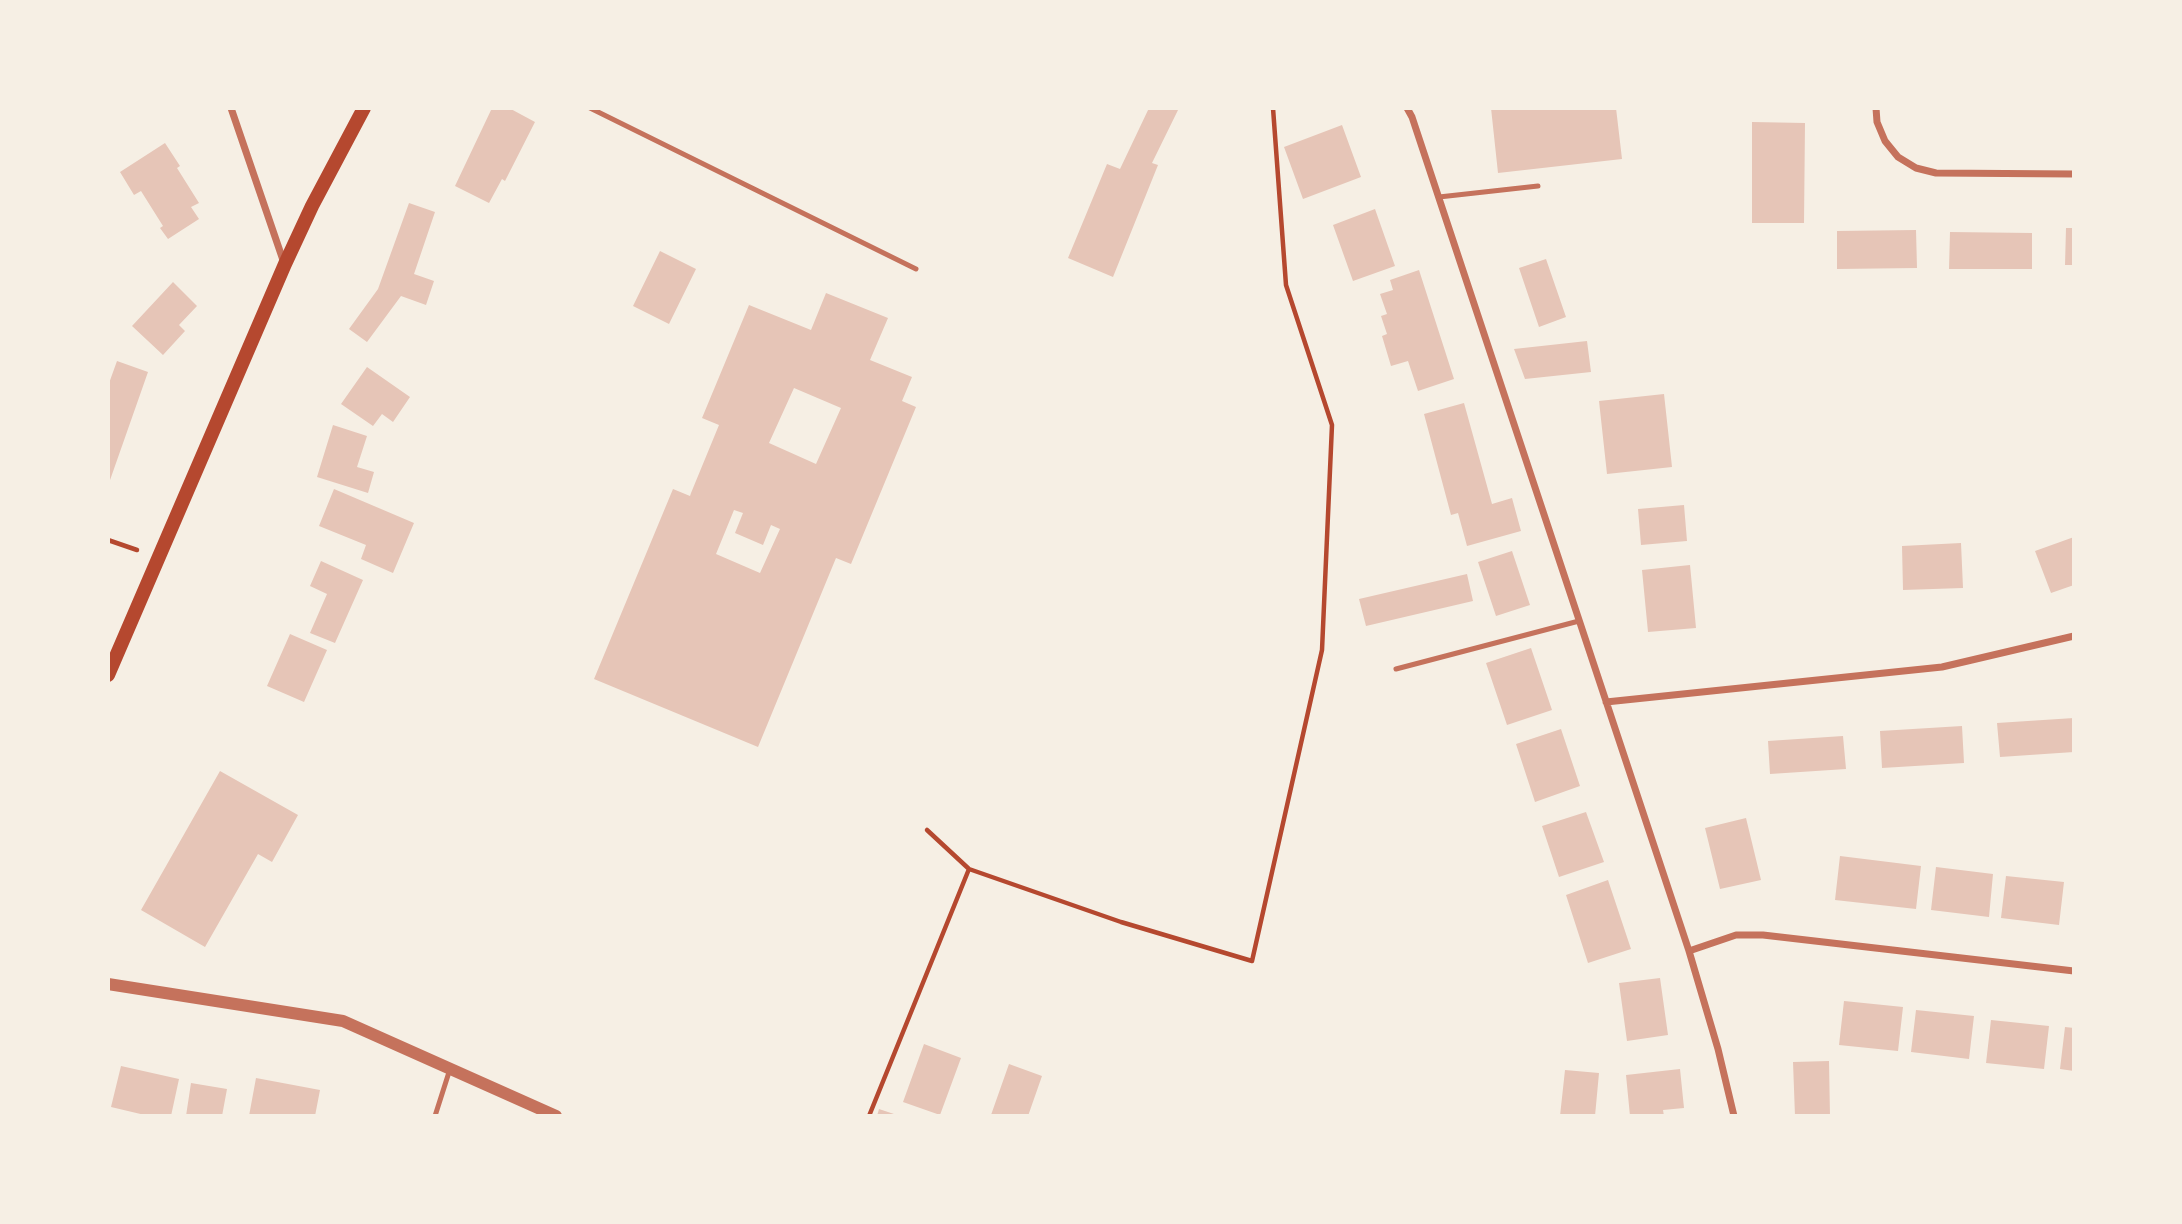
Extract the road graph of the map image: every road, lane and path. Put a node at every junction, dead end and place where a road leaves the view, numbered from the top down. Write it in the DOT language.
graph roads {
  1 [pos="231,108"];
  2 [pos="364,108"];
  3 [pos="590,108"];
  4 [pos="1273,108"];
  5 [pos="1407,108"];
  6 [pos="1876,108"];
  7 [pos="2074,174"];
  8 [pos="1538,186"];
  9 [pos="1439,197"];
  10 [pos="285,264"];
  11 [pos="916,268"];
  12 [pos="1579,621"];
  13 [pos="2074,636"];
  14 [pos="1396,669"];
  15 [pos="108,675"];
  16 [pos="1606,702"];
  17 [pos="927,830"];
  18 [pos="969,869"];
  19 [pos="1689,951"];
  20 [pos="2074,971"];
  21 [pos="108,984"];
  22 [pos="450,1069"];
  23 [pos="435,1115"];
  24 [pos="556,1115"];
  25 [pos="869,1115"];
  26 [pos="1734,1115"];
  1 -- 10 [label="street"];
  2 -- 10 [label="main road"];
  3 -- 11 [label="lane"];
  4 -- 18 [label="path"];
  5 -- 9 [label="street"];
  6 -- 7 [label="street"];
  8 -- 9 [label="lane"];
  9 -- 12 [label="street"];
  10 -- 15 [label="main road"];
  12 -- 14 [label="lane"];
  12 -- 16 [label="street"];
  13 -- 16 [label="street"];
  16 -- 19 [label="street"];
  17 -- 18 [label="path"];
  18 -- 25 [label="path"];
  19 -- 20 [label="street"];
  19 -- 26 [label="street"];
  21 -- 22 [label="street"];
  22 -- 23 [label="lane"];
  22 -- 24 [label="street"];
}
